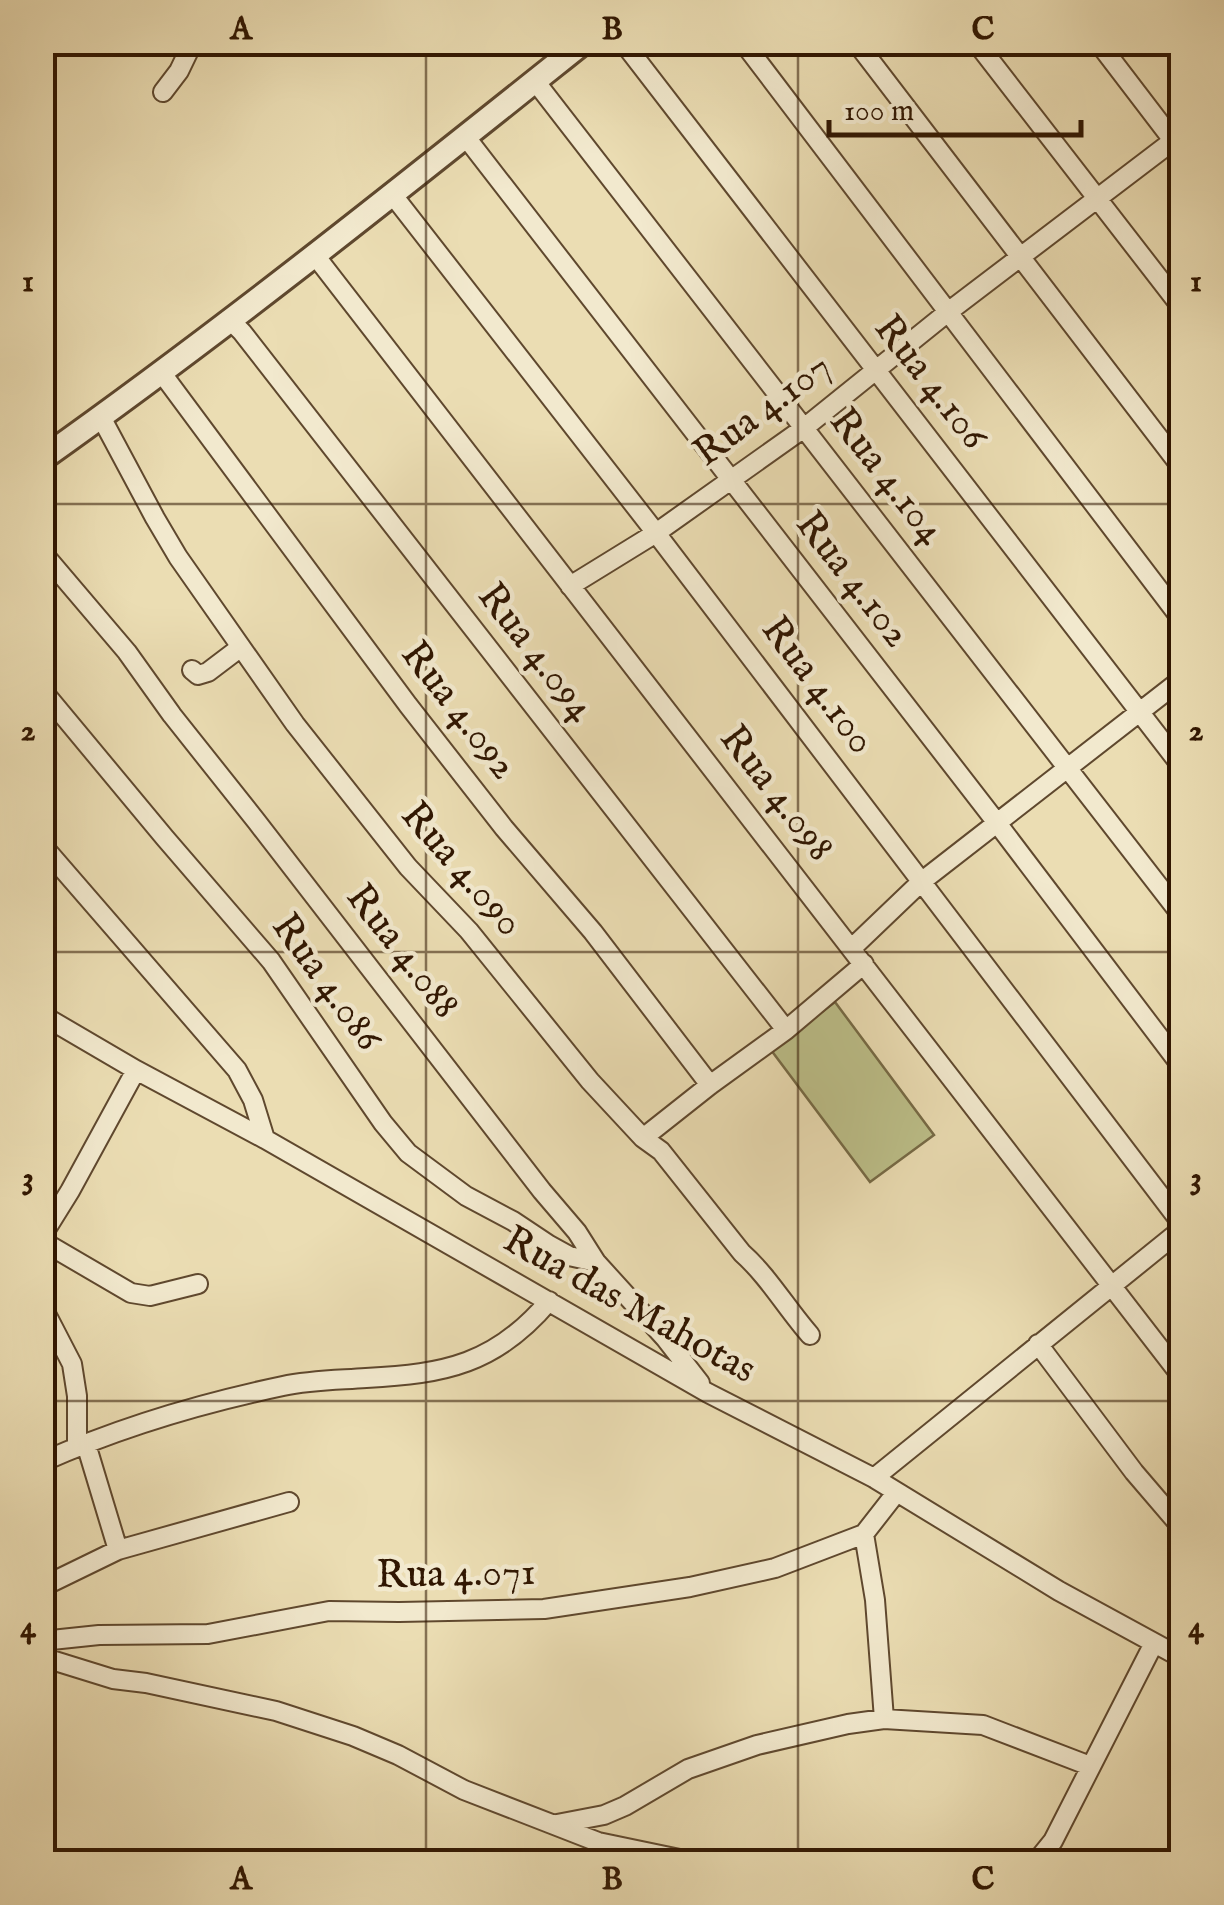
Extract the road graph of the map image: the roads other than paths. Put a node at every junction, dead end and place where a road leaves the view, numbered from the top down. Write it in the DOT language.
graph roads {
  1 [pos="193,42"];
  2 [pos="584,42"];
  3 [pos="623,42"];
  4 [pos="743,42"];
  5 [pos="856,42"];
  6 [pos="976,42"];
  7 [pos="1098,42"];
  8 [pos="535,81"];
  9 [pos="163,92"];
  10 [pos="465,136"];
  11 [pos="1179,143"];
  12 [pos="392,194"];
  13 [pos="1098,199"];
  14 [pos="314,254"];
  15 [pos="1020,258"];
  16 [pos="1182,308"];
  17 [pos="948,312"];
  18 [pos="229,319"];
  19 [pos="876,370"];
  20 [pos="161,372"];
  21 [pos="101,417"];
  22 [pos="804,428"];
  23 [pos="42,459"];
  24 [pos="1182,468"];
  25 [pos="731,481"];
  26 [pos="656,533"];
  27 [pos="42,552"];
  28 [pos="570,586"];
  29 [pos="1182,620"];
  30 [pos="241,646"];
  31 [pos="192,670"];
  32 [pos="1182,679"];
  33 [pos="42,690"];
  34 [pos="1139,711"];
  35 [pos="1182,767"];
  36 [pos="1067,768"];
  37 [pos="997,824"];
  38 [pos="42,845"];
  39 [pos="921,882"];
  40 [pos="1182,916"];
  41 [pos="852,948"];
  42 [pos="864,964"];
  43 [pos="42,1015"];
  44 [pos="786,1030"];
  45 [pos="1182,1067"];
  46 [pos="136,1070"];
  47 [pos="710,1084"];
  48 [pos="643,1138"];
  49 [pos="265,1139"];
  50 [pos="1182,1226"];
  51 [pos="42,1239"];
  52 [pos="596,1262"];
  53 [pos="198,1284"];
  54 [pos="1109,1286"];
  55 [pos="549,1301"];
  56 [pos="42,1306"];
  57 [pos="810,1335"];
  58 [pos="1038,1344"];
  59 [pos="1182,1378"];
  60 [pos="708,1394"];
  61 [pos="82,1445"];
  62 [pos="42,1462"];
  63 [pos="874,1478"];
  64 [pos="896,1493"];
  65 [pos="288,1502"];
  66 [pos="1182,1528"];
  67 [pos="864,1534"];
  68 [pos="118,1550"];
  69 [pos="42,1587"];
  70 [pos="42,1641"];
  71 [pos="1154,1643"];
  72 [pos="42,1657"];
  73 [pos="1182,1658"];
  74 [pos="884,1719"];
  75 [pos="1090,1766"];
  76 [pos="556,1824"];
  77 [pos="694,1862"];
  78 [pos="1036,1862"];
  1 -- 9 [label="street"];
  2 -- 8 [label="street"];
  3 -- 19 [label="street, Rua 4.106"];
  4 -- 17 [label="street"];
  5 -- 15 [label="street"];
  6 -- 13 [label="street"];
  7 -- 11 [label="street"];
  8 -- 10 [label="street"];
  8 -- 22 [label="street, Rua 4.104"];
  10 -- 12 [label="street"];
  10 -- 25 [label="street, Rua 4.102"];
  11 -- 13 [label="street, Rua 4.107"];
  12 -- 14 [label="street"];
  12 -- 26 [label="street, Rua 4.100"];
  13 -- 15 [label="street, Rua 4.107"];
  13 -- 16 [label="street"];
  14 -- 18 [label="street"];
  14 -- 28 [label="street, Rua 4.098"];
  15 -- 17 [label="street, Rua 4.107"];
  15 -- 24 [label="street"];
  17 -- 19 [label="street, Rua 4.107"];
  17 -- 29 [label="street"];
  18 -- 20 [label="street"];
  18 -- 44 [label="street, Rua 4.094"];
  19 -- 22 [label="street, Rua 4.107"];
  19 -- 34 [label="street, Rua 4.106"];
  20 -- 21 [label="street"];
  20 -- 47 [label="street, Rua 4.092"];
  21 -- 23 [label="street"];
  21 -- 30 [label="street, Rua 4.090"];
  22 -- 25 [label="street, Rua 4.107"];
  22 -- 36 [label="street, Rua 4.104"];
  25 -- 26 [label="street, Rua 4.107"];
  25 -- 37 [label="street, Rua 4.102"];
  26 -- 28 [label="street, Rua 4.107"];
  26 -- 39 [label="street, Rua 4.100"];
  27 -- 52 [label="street, Rua 4.088"];
  28 -- 41 [label="street, Rua 4.098"];
  30 -- 31 [label="street"];
  30 -- 48 [label="street, Rua 4.090"];
  32 -- 34 [label="street"];
  33 -- 52 [label="street, Rua 4.086"];
  34 -- 35 [label="street, Rua 4.106"];
  34 -- 36 [label="street"];
  36 -- 37 [label="street"];
  36 -- 40 [label="street, Rua 4.104"];
  37 -- 39 [label="street"];
  37 -- 45 [label="street, Rua 4.102"];
  38 -- 49 [label="street"];
  39 -- 41 [label="street"];
  39 -- 50 [label="street, Rua 4.100"];
  41 -- 42 [label="street, Rua 4.098"];
  42 -- 44 [label="street"];
  42 -- 54 [label="street, Rua 4.098"];
  43 -- 46 [label="street, Rua das Mahotas"];
  44 -- 47 [label="street"];
  46 -- 49 [label="street, Rua das Mahotas"];
  46 -- 51 [label="street"];
  47 -- 48 [label="street"];
  48 -- 57 [label="street, Rua 4.090"];
  49 -- 55 [label="street, Rua das Mahotas"];
  50 -- 54 [label="street"];
  51 -- 53 [label="street"];
  52 -- 60 [label="street, Rua 4.088"];
  54 -- 58 [label="street"];
  54 -- 59 [label="street, Rua 4.098"];
  55 -- 60 [label="street, Rua das Mahotas"];
  55 -- 61 [label="street"];
  56 -- 61 [label="street"];
  58 -- 63 [label="street"];
  58 -- 66 [label="street"];
  60 -- 63 [label="street, Rua das Mahotas"];
  61 -- 62 [label="street"];
  61 -- 68 [label="street"];
  63 -- 64 [label="street, Rua das Mahotas"];
  64 -- 67 [label="street"];
  64 -- 71 [label="street, Rua das Mahotas"];
  65 -- 68 [label="street"];
  67 -- 70 [label="street, Rua 4.071"];
  67 -- 74 [label="street"];
  68 -- 69 [label="street"];
  71 -- 73 [label="street, Rua das Mahotas"];
  71 -- 75 [label="street"];
  72 -- 76 [label="street"];
  74 -- 75 [label="street"];
  74 -- 76 [label="street"];
  75 -- 78 [label="street"];
  76 -- 77 [label="street"];
}
